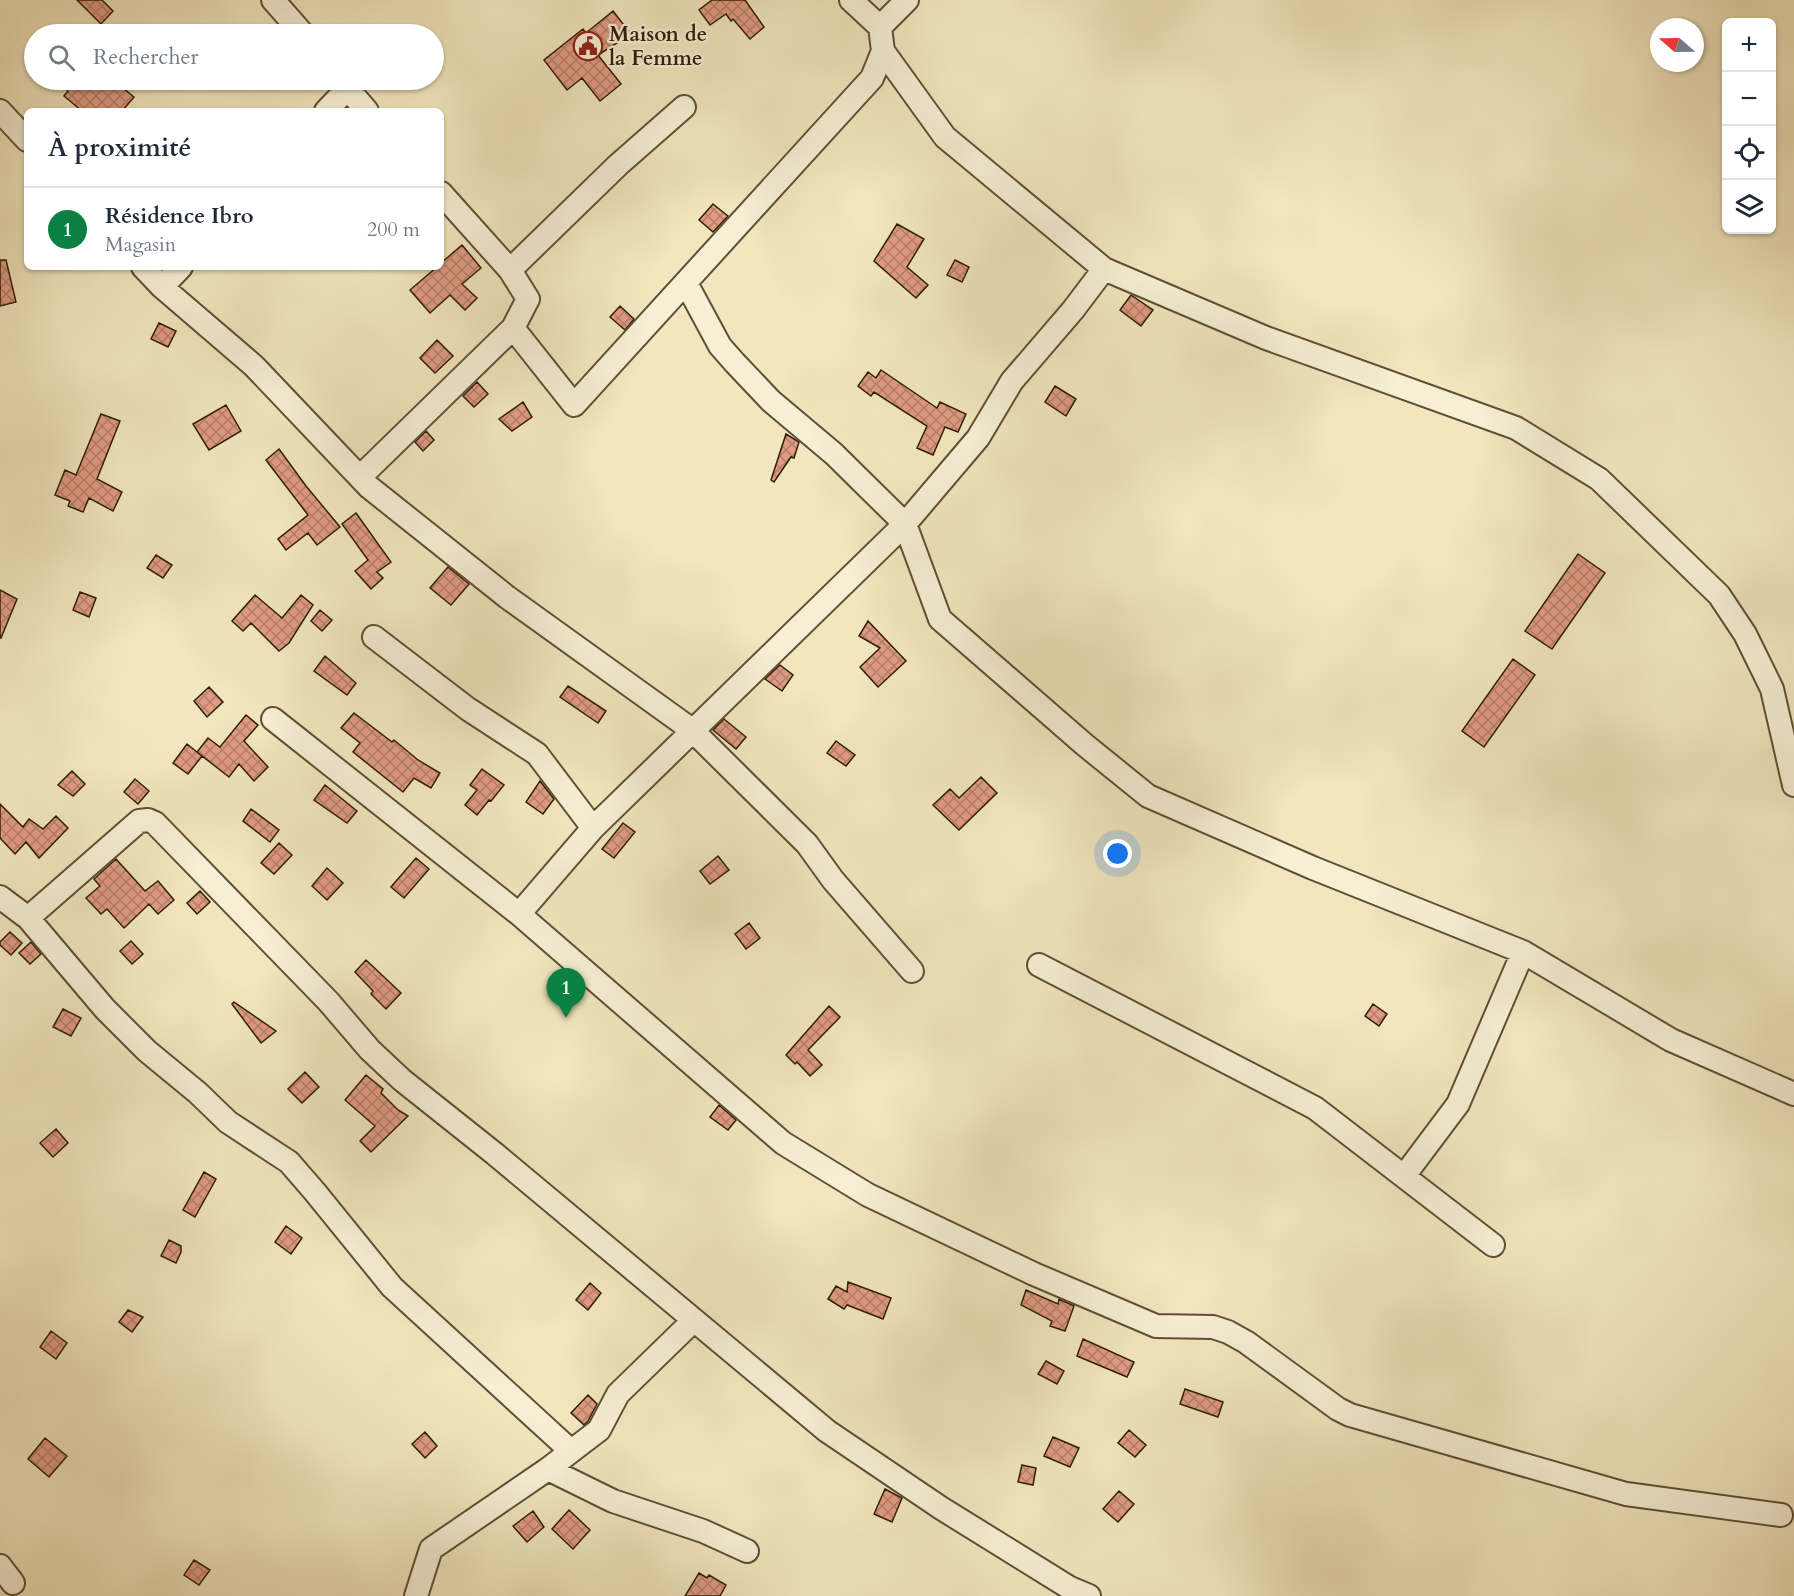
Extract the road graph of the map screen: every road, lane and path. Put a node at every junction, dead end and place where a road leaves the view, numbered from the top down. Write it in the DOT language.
graph roads {
  1 [pos="273,0"];
  2 [pos="851,0"];
  3 [pos="907,0"];
  4 [pos="294,24"];
  5 [pos="880,27"];
  6 [pos="883,51"];
  7 [pos="339,90"];
  8 [pos="348,90"];
  9 [pos="684,107"];
  10 [pos="328,108"];
  11 [pos="364,108"];
  12 [pos="0,111"];
  13 [pos="24,137"];
  14 [pos="444,197"];
  15 [pos="1104,269"];
  16 [pos="146,270"];
  17 [pos="178,270"];
  18 [pos="510,270"];
  19 [pos="686,283"];
  20 [pos="162,287"];
  21 [pos="513,328"];
  22 [pos="360,477"];
  23 [pos="905,524"];
  24 [pos="374,637"];
  25 [pos="273,719"];
  26 [pos="692,730"];
  27 [pos="1794,785"];
  28 [pos="592,828"];
  29 [pos="0,897"];
  30 [pos="519,914"];
  31 [pos="28,918"];
  32 [pos="1523,952"];
  33 [pos="1039,965"];
  34 [pos="912,972"];
  35 [pos="1794,1094"];
  36 [pos="1404,1176"];
  37 [pos="1494,1245"];
  38 [pos="694,1320"];
  39 [pos="571,1451"];
  40 [pos="548,1469"];
  41 [pos="1781,1515"];
  42 [pos="747,1551"];
  43 [pos="416,1596"];
  44 [pos="1089,1596"];
  1 -- 4 [label="street"];
  2 -- 5 [label="street"];
  3 -- 5 [label="street"];
  5 -- 6 [label="street"];
  6 -- 15 [label="street"];
  6 -- 19 [label="street"];
  7 -- 10 [label="street"];
  8 -- 11 [label="street"];
  9 -- 18 [label="street"];
  12 -- 13 [label="street"];
  14 -- 18 [label="street"];
  15 -- 23 [label="street"];
  15 -- 27 [label="street"];
  16 -- 20 [label="street"];
  17 -- 20 [label="street"];
  18 -- 21 [label="street"];
  19 -- 21 [label="street"];
  19 -- 23 [label="street"];
  20 -- 22 [label="street"];
  21 -- 22 [label="street"];
  22 -- 26 [label="street"];
  23 -- 26 [label="street"];
  23 -- 32 [label="street"];
  24 -- 28 [label="street"];
  25 -- 30 [label="street"];
  26 -- 28 [label="street"];
  26 -- 34 [label="street"];
  28 -- 30 [label="street"];
  29 -- 31 [label="street"];
  30 -- 41 [label="street"];
  31 -- 38 [label="street"];
  31 -- 39 [label="street"];
  32 -- 35 [label="street"];
  32 -- 36 [label="street"];
  33 -- 36 [label="street"];
  36 -- 37 [label="street"];
  38 -- 39 [label="street"];
  38 -- 44 [label="street"];
  39 -- 40 [label="street"];
  40 -- 42 [label="street"];
  40 -- 43 [label="street"];
}
